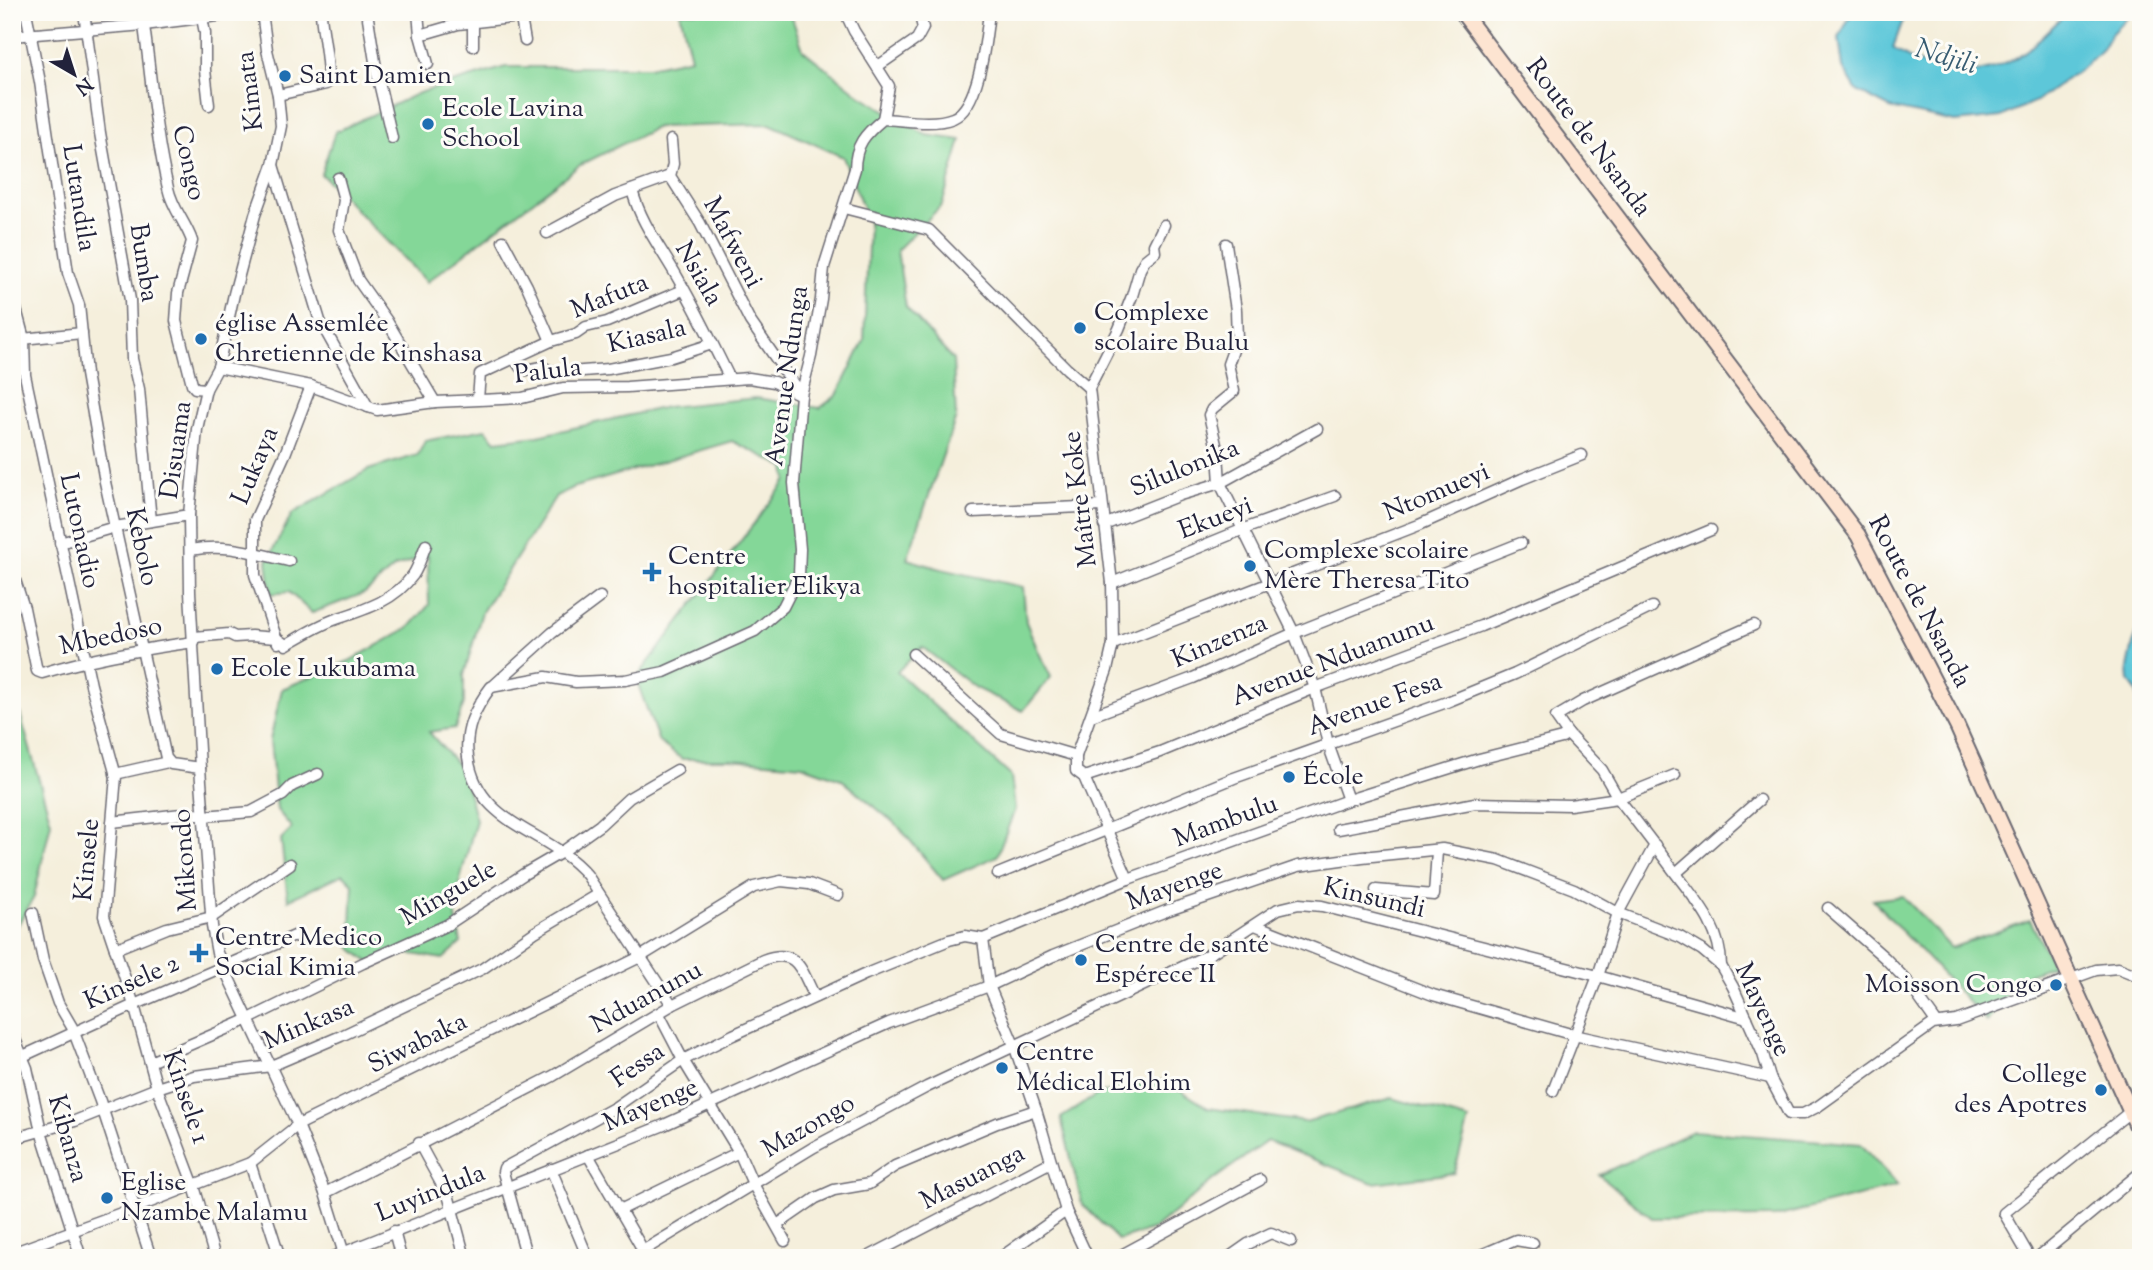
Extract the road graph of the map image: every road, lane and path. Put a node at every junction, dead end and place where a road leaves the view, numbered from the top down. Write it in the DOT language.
graph roads {
  1 [pos="26,12"];
  2 [pos="84,12"];
  3 [pos="142,12"];
  4 [pos="250,12"];
  5 [pos="262,12"];
  6 [pos="321,12"];
  7 [pos="367,12"];
  8 [pos="418,12"];
  9 [pos="565,12"];
  10 [pos="845,12"];
  11 [pos="919,12"];
  12 [pos="989,12"];
  13 [pos="1462,12"];
  14 [pos="202,15"];
  15 [pos="520,15"];
  16 [pos="473,18"];
  17 [pos="144,25"];
  18 [pos="86,30"];
  19 [pos="30,34"];
  20 [pos="420,35"];
  21 [pos="12,36"];
  22 [pos="525,41"];
  23 [pos="474,46"];
  24 [pos="428,64"];
  25 [pos="878,66"];
  26 [pos="278,94"];
  27 [pos="209,105"];
  28 [pos="883,119"];
  29 [pos="392,138"];
  30 [pos="671,140"];
  31 [pos="272,165"];
  32 [pos="670,176"];
  33 [pos="338,178"];
  34 [pos="632,190"];
  35 [pos="844,208"];
  36 [pos="1164,225"];
  37 [pos="547,233"];
  38 [pos="503,241"];
  39 [pos="1226,244"];
  40 [pos="683,290"];
  41 [pos="12,295"];
  42 [pos="79,305"];
  43 [pos="82,333"];
  44 [pos="24,339"];
  45 [pos="12,340"];
  46 [pos="551,341"];
  47 [pos="712,344"];
  48 [pos="514,358"];
  49 [pos="218,367"];
  50 [pos="730,379"];
  51 [pos="312,386"];
  52 [pos="1089,388"];
  53 [pos="206,390"];
  54 [pos="801,395"];
  55 [pos="478,399"];
  56 [pos="435,402"];
  57 [pos="368,407"];
  58 [pos="1317,429"];
  59 [pos="1582,455"];
  60 [pos="1220,483"];
  61 [pos="1335,496"];
  62 [pos="1102,506"];
  63 [pos="973,512"];
  64 [pos="189,515"];
  65 [pos="151,521"];
  66 [pos="1104,525"];
  67 [pos="115,527"];
  68 [pos="1244,529"];
  69 [pos="1711,530"];
  70 [pos="60,543"];
  71 [pos="1521,543"];
  72 [pos="426,545"];
  73 [pos="190,550"];
  74 [pos="255,553"];
  75 [pos="289,561"];
  76 [pos="12,571"];
  77 [pos="1271,582"];
  78 [pos="1112,583"];
  79 [pos="600,597"];
  80 [pos="1652,607"];
  81 [pos="1754,625"];
  82 [pos="1294,633"];
  83 [pos="194,640"];
  84 [pos="278,642"];
  85 [pos="1113,644"];
  86 [pos="142,649"];
  87 [pos="913,654"];
  88 [pos="85,660"];
  89 [pos="491,687"];
  90 [pos="1315,688"];
  91 [pos="1091,716"];
  92 [pos="1568,734"];
  93 [pos="1328,744"];
  94 [pos="1076,756"];
  95 [pos="167,762"];
  96 [pos="200,768"];
  97 [pos="677,770"];
  98 [pos="115,774"];
  99 [pos="318,774"];
  100 [pos="1675,775"];
  101 [pos="1084,777"];
  102 [pos="1618,798"];
  103 [pos="1348,800"];
  104 [pos="1759,800"];
  105 [pos="204,816"];
  106 [pos="112,822"];
  107 [pos="1338,830"];
  108 [pos="1106,831"];
  109 [pos="1655,845"];
  110 [pos="1437,851"];
  111 [pos="562,852"];
  112 [pos="290,864"];
  113 [pos="1676,873"];
  114 [pos="998,874"];
  115 [pos="1128,879"];
  116 [pos="1376,890"];
  117 [pos="599,894"];
  118 [pos="838,895"];
  119 [pos="1828,908"];
  120 [pos="1618,912"];
  121 [pos="33,913"];
  122 [pos="212,917"];
  123 [pos="1255,925"];
  124 [pos="297,935"];
  125 [pos="984,939"];
  126 [pos="115,949"];
  127 [pos="640,957"];
  128 [pos="1721,966"];
  129 [pos="222,967"];
  130 [pos="1598,976"];
  131 [pos="2141,977"];
  132 [pos="2073,979"];
  133 [pos="989,986"];
  134 [pos="815,997"];
  135 [pos="134,1005"];
  136 [pos="672,1005"];
  137 [pos="659,1014"];
  138 [pos="1747,1018"];
  139 [pos="249,1019"];
  140 [pos="1937,1023"];
  141 [pos="12,1032"];
  142 [pos="74,1032"];
  143 [pos="1574,1035"];
  144 [pos="1014,1045"];
  145 [pos="23,1056"];
  146 [pos="683,1060"];
  147 [pos="150,1062"];
  148 [pos="271,1066"];
  149 [pos="1770,1078"];
  150 [pos="157,1088"];
  151 [pos="1553,1090"];
  152 [pos="709,1104"];
  153 [pos="103,1110"];
  154 [pos="1037,1110"];
  155 [pos="2131,1111"];
  156 [pos="299,1125"];
  157 [pos="41,1131"];
  158 [pos="2141,1135"];
  159 [pos="12,1139"];
  160 [pos="419,1143"];
  161 [pos="739,1152"];
  162 [pos="588,1155"];
  163 [pos="1051,1162"];
  164 [pos="250,1163"];
  165 [pos="551,1169"];
  166 [pos="2141,1172"];
  167 [pos="1260,1180"];
  168 [pos="753,1184"];
  169 [pos="194,1186"];
  170 [pos="509,1186"];
  171 [pos="325,1193"];
  172 [pos="135,1208"];
  173 [pos="452,1208"];
  174 [pos="620,1210"];
  175 [pos="1066,1211"];
  176 [pos="777,1225"];
  177 [pos="394,1231"];
  178 [pos="72,1232"];
  179 [pos="785,1241"];
  180 [pos="1291,1241"];
  181 [pos="1534,1243"];
  182 [pos="643,1250"];
  183 [pos="13,1251"];
  184 [pos="344,1255"];
  185 [pos="15,1258"];
  186 [pos="81,1258"];
  187 [pos="151,1258"];
  188 [pos="215,1258"];
  189 [pos="280,1258"];
  190 [pos="330,1258"];
  191 [pos="401,1258"];
  192 [pos="466,1258"];
  193 [pos="527,1258"];
  194 [pos="588,1258"];
  195 [pos="631,1258"];
  196 [pos="866,1258"];
  197 [pos="1000,1258"];
  198 [pos="1088,1258"];
  199 [pos="1116,1258"];
  200 [pos="1228,1258"];
  201 [pos="1474,1258"];
  202 [pos="2030,1258"];
  203 [pos="2037,1258"];
  1 -- 19 [label="street, Lutandila"];
  2 -- 18 [label="street, Bumba"];
  3 -- 17 [label="street, Congo"];
  4 -- 14 [label="street"];
  5 -- 26 [label="street, Kimata"];
  6 -- 26 [label="street"];
  7 -- 29 [label="street"];
  8 -- 20 [label="street"];
  9 -- 15 [label="street"];
  10 -- 25 [label="street"];
  11 -- 25 [label="street"];
  12 -- 28 [label="street"];
  13 -- 132 [label="street, Route de Nsanda"];
  14 -- 17 [label="street"];
  14 -- 27 [label="street"];
  15 -- 16 [label="street"];
  15 -- 22 [label="street"];
  16 -- 20 [label="street"];
  16 -- 23 [label="street"];
  17 -- 18 [label="street"];
  17 -- 53 [label="street, Congo"];
  18 -- 19 [label="street"];
  18 -- 65 [label="street, Bumba"];
  19 -- 21 [label="street"];
  19 -- 42 [label="street, Lutandila"];
  20 -- 24 [label="street"];
  25 -- 28 [label="street"];
  26 -- 31 [label="street, Kimata"];
  28 -- 35 [label="street, Avenue Ndunga"];
  30 -- 32 [label="street"];
  31 -- 49 [label="street, Kimata"];
  31 -- 57 [label="street"];
  32 -- 34 [label="street"];
  32 -- 54 [label="street, Mafweni"];
  33 -- 56 [label="street"];
  34 -- 37 [label="street"];
  34 -- 40 [label="street, Nsiala"];
  35 -- 52 [label="street"];
  35 -- 54 [label="street, Avenue Ndunga"];
  36 -- 52 [label="street"];
  38 -- 46 [label="street"];
  39 -- 60 [label="street"];
  40 -- 46 [label="street, Mafuta"];
  40 -- 47 [label="street, Nsiala"];
  41 -- 44 [label="street, Lutonadio"];
  42 -- 43 [label="street, Kebolo"];
  43 -- 44 [label="street"];
  43 -- 67 [label="street, Kebolo"];
  44 -- 45 [label="street"];
  44 -- 70 [label="street, Lutonadio"];
  46 -- 48 [label="street, Mafuta"];
  47 -- 48 [label="street, Kiasala"];
  47 -- 50 [label="street, Nsiala"];
  48 -- 55 [label="street, Mafuta"];
  49 -- 51 [label="street, Palula"];
  49 -- 53 [label="street, Disuama"];
  50 -- 54 [label="street, Palula"];
  50 -- 55 [label="street, Palula"];
  51 -- 57 [label="street, Palula"];
  51 -- 74 [label="street, Lukaya"];
  52 -- 62 [label="street, Maître Koke"];
  53 -- 64 [label="street, Disuama"];
  54 -- 89 [label="street, Avenue Ndunga"];
  55 -- 56 [label="street, Palula"];
  56 -- 57 [label="street, Palula"];
  58 -- 60 [label="street, Silulonika"];
  59 -- 77 [label="street, Ntomueyi"];
  60 -- 66 [label="street, Silulonika"];
  60 -- 68 [label="street"];
  61 -- 68 [label="street, Ekueyi"];
  62 -- 63 [label="street"];
  62 -- 66 [label="street, Maître Koke"];
  64 -- 65 [label="street"];
  64 -- 73 [label="street, Disuama"];
  65 -- 67 [label="street"];
  66 -- 78 [label="street, Maître Koke"];
  67 -- 70 [label="street"];
  67 -- 86 [label="street, Kebolo"];
  68 -- 77 [label="street"];
  68 -- 78 [label="street, Ekueyi"];
  69 -- 90 [label="street, Avenue Nduanunu"];
  70 -- 88 [label="street, Lutonadio"];
  71 -- 82 [label="street, Kinzenza"];
  72 -- 84 [label="street, Mbedoso"];
  73 -- 74 [label="street"];
  73 -- 83 [label="street, Disuama"];
  74 -- 75 [label="street"];
  74 -- 84 [label="street, Lukaya"];
  76 -- 88 [label="street, Mbedoso"];
  77 -- 82 [label="street"];
  77 -- 85 [label="street, Ntomueyi"];
  78 -- 85 [label="street, Maître Koke"];
  79 -- 89 [label="street"];
  80 -- 93 [label="street, Avenue Fesa"];
  81 -- 92 [label="street"];
  82 -- 90 [label="street"];
  82 -- 91 [label="street, Kinzenza"];
  83 -- 84 [label="street, Mbedoso"];
  83 -- 86 [label="street, Mbedoso"];
  83 -- 96 [label="street, Mikondo"];
  85 -- 91 [label="street, Maître Koke"];
  86 -- 88 [label="street, Mbedoso"];
  86 -- 95 [label="street, Kebolo"];
  87 -- 94 [label="street"];
  88 -- 98 [label="street, Lutonadio"];
  89 -- 111 [label="street"];
  90 -- 93 [label="street"];
  90 -- 101 [label="street, Avenue Nduanunu"];
  91 -- 94 [label="street, Maître Koke"];
  92 -- 102 [label="street"];
  92 -- 103 [label="street, Mambulu"];
  93 -- 103 [label="street"];
  93 -- 108 [label="street, Avenue Fesa"];
  94 -- 101 [label="street"];
  95 -- 96 [label="street"];
  95 -- 98 [label="street"];
  96 -- 105 [label="street, Mikondo"];
  97 -- 111 [label="street, Minguele"];
  98 -- 106 [label="street, Kinsele"];
  99 -- 105 [label="street"];
  100 -- 102 [label="street"];
  101 -- 108 [label="street"];
  102 -- 107 [label="street"];
  102 -- 109 [label="street"];
  103 -- 115 [label="street, Mambulu"];
  104 -- 113 [label="street"];
  105 -- 106 [label="street"];
  105 -- 122 [label="street, Mikondo"];
  106 -- 126 [label="street, Kinsele"];
  108 -- 114 [label="street"];
  108 -- 115 [label="street"];
  109 -- 113 [label="street"];
  109 -- 120 [label="street"];
  110 -- 116 [label="street"];
  110 -- 120 [label="street, Mayenge"];
  110 -- 133 [label="street, Mayenge"];
  111 -- 117 [label="street"];
  111 -- 139 [label="street, Minguele"];
  112 -- 122 [label="street"];
  113 -- 128 [label="street"];
  115 -- 125 [label="street, Mambulu"];
  117 -- 127 [label="street"];
  117 -- 148 [label="street, Minkasa"];
  118 -- 127 [label="street, Siwabaka"];
  119 -- 140 [label="street"];
  120 -- 128 [label="street, Mayenge"];
  120 -- 130 [label="street"];
  121 -- 142 [label="street"];
  122 -- 126 [label="street"];
  122 -- 129 [label="street, Mikondo"];
  123 -- 130 [label="street, Kinsundi"];
  123 -- 143 [label="street"];
  123 -- 144 [label="street, Kinsundi"];
  124 -- 129 [label="street, Kinsele 2"];
  125 -- 133 [label="street"];
  125 -- 134 [label="street"];
  126 -- 135 [label="street, Kinsele 1"];
  127 -- 136 [label="street"];
  127 -- 156 [label="street, Siwabaka"];
  128 -- 138 [label="street, Mayenge"];
  129 -- 135 [label="street, Kinsele 2"];
  129 -- 139 [label="street, Mikondo"];
  130 -- 138 [label="street, Kinsundi"];
  130 -- 143 [label="street"];
  131 -- 132 [label="street"];
  132 -- 140 [label="street"];
  132 -- 155 [label="street, Route de Nsanda"];
  133 -- 144 [label="street"];
  133 -- 152 [label="street, Mayenge"];
  134 -- 136 [label="street, Nduanunu"];
  134 -- 146 [label="street, Fessa"];
  135 -- 142 [label="street, Kinsele 2"];
  135 -- 147 [label="street, Kinsele 1"];
  136 -- 137 [label="street, Nduanunu"];
  137 -- 146 [label="street"];
  137 -- 160 [label="street, Nduanunu"];
  138 -- 149 [label="street, Mayenge"];
  139 -- 147 [label="street, Minguele"];
  139 -- 148 [label="street, Mikondo"];
  140 -- 149 [label="street, Mayenge"];
  141 -- 145 [label="street, Kibanza"];
  142 -- 145 [label="street, Kinsele 2"];
  142 -- 153 [label="street"];
  143 -- 149 [label="street"];
  143 -- 151 [label="street"];
  144 -- 154 [label="street"];
  144 -- 168 [label="street, Mazongo"];
  145 -- 157 [label="street, Kibanza"];
  146 -- 152 [label="street"];
  146 -- 170 [label="street, Fessa"];
  147 -- 150 [label="street, Kinsele 1"];
  148 -- 150 [label="street, Minkasa"];
  148 -- 156 [label="street, Mikondo"];
  150 -- 153 [label="street, Minkasa"];
  150 -- 169 [label="street, Kinsele 1"];
  152 -- 161 [label="street"];
  152 -- 162 [label="street, Mayenge"];
  153 -- 157 [label="street, Minkasa"];
  153 -- 172 [label="street"];
  154 -- 163 [label="street"];
  154 -- 176 [label="street"];
  155 -- 158 [label="street, Route de Nsanda"];
  155 -- 202 [label="street"];
  156 -- 164 [label="street, Siwabaka"];
  156 -- 171 [label="street, Mikondo"];
  157 -- 159 [label="street, Minkasa"];
  157 -- 178 [label="street, Kibanza"];
  160 -- 171 [label="street, Nduanunu"];
  160 -- 173 [label="street"];
  161 -- 168 [label="street"];
  161 -- 174 [label="street"];
  162 -- 165 [label="street, Mayenge"];
  162 -- 174 [label="street"];
  163 -- 175 [label="street"];
  163 -- 196 [label="street, Masuanga"];
  164 -- 169 [label="street, Siwabaka"];
  164 -- 189 [label="street"];
  165 -- 170 [label="street, Mayenge"];
  165 -- 194 [label="street"];
  166 -- 203 [label="street"];
  167 -- 199 [label="street"];
  168 -- 176 [label="street"];
  168 -- 182 [label="street, Mazongo"];
  169 -- 172 [label="street, Siwabaka"];
  169 -- 188 [label="street, Kinsele 1"];
  170 -- 173 [label="street, Luyindula"];
  170 -- 193 [label="street"];
  171 -- 184 [label="street, Mikondo"];
  172 -- 178 [label="street, Siwabaka"];
  172 -- 187 [label="street"];
  173 -- 177 [label="street, Luyindula"];
  173 -- 192 [label="street"];
  174 -- 182 [label="street"];
  175 -- 197 [label="street"];
  175 -- 198 [label="street"];
  176 -- 179 [label="street"];
  177 -- 184 [label="street, Luyindula"];
  177 -- 191 [label="street"];
  178 -- 183 [label="street, Siwabaka"];
  178 -- 186 [label="street, Kibanza"];
  180 -- 200 [label="street"];
  181 -- 201 [label="street"];
  182 -- 195 [label="street, Mazongo"];
  183 -- 185 [label="street"];
  184 -- 190 [label="street, Luyindula"];
}
